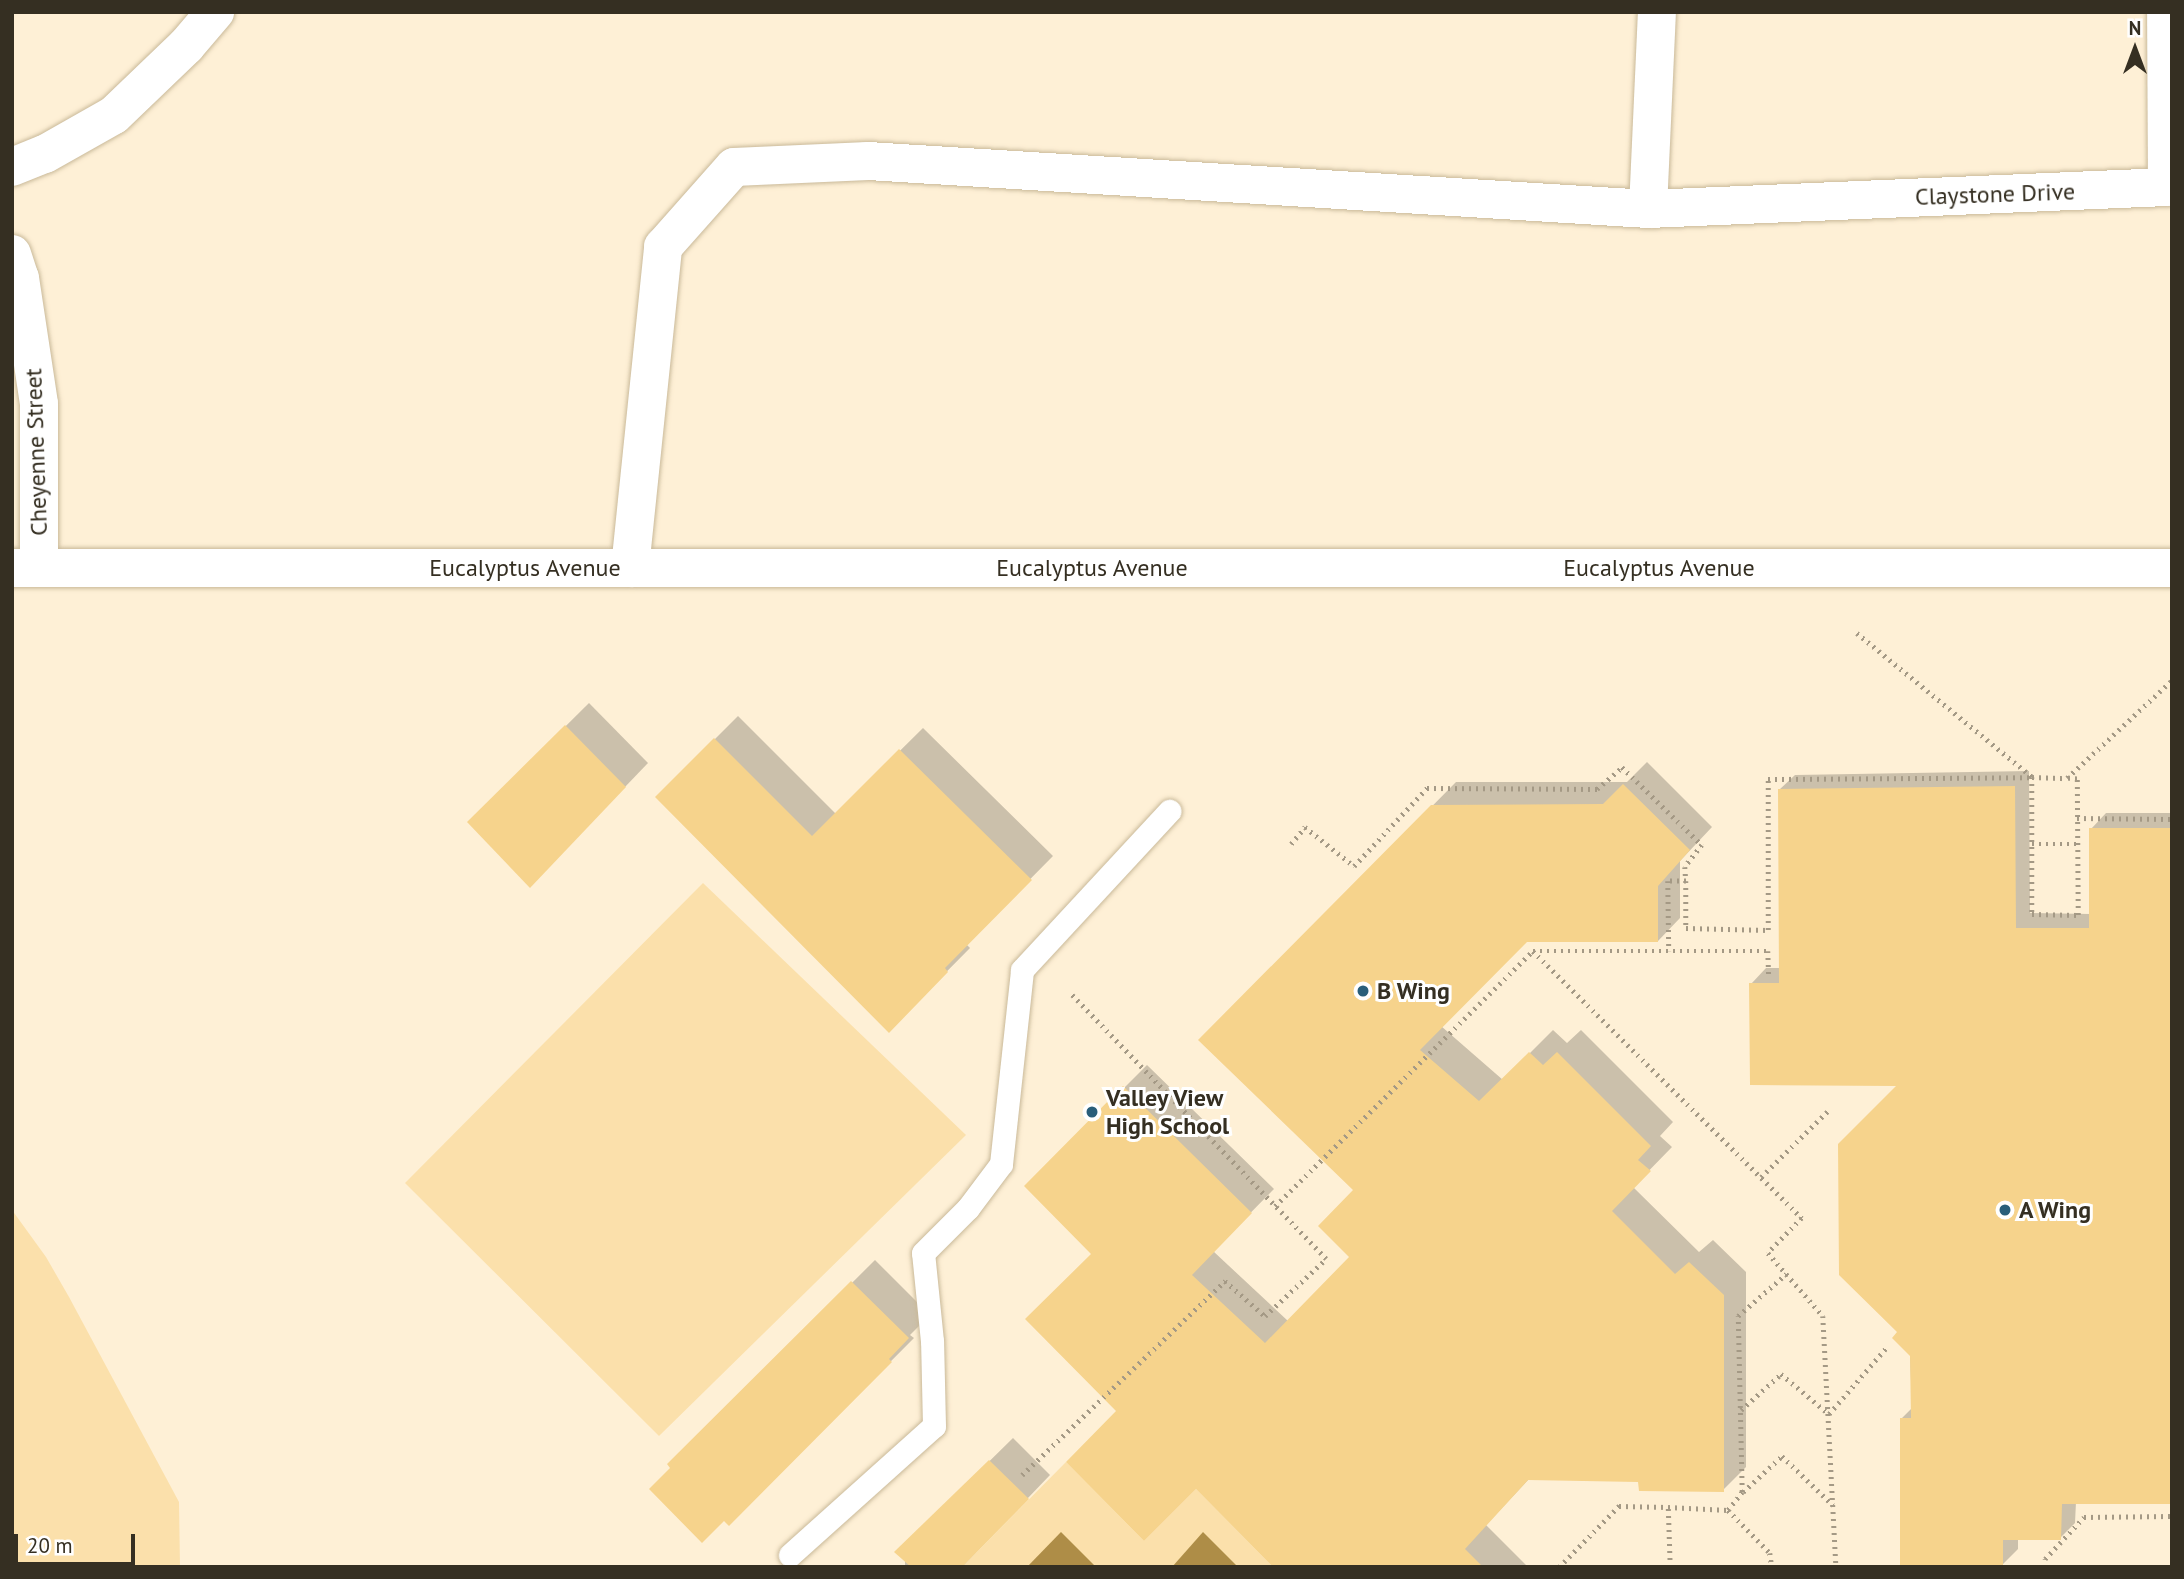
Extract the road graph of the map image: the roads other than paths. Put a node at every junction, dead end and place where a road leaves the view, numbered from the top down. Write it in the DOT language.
graph roads {
  1 [pos="215,12"];
  2 [pos="1657,12"];
  3 [pos="2166,12"];
  4 [pos="12,167"];
  5 [pos="1648,209"];
  6 [pos="12,254"];
  7 [pos="26,568"];
  8 [pos="630,568"];
  9 [pos="2172,568"];
  10 [pos="1169,811"];
  11 [pos="790,1555"];
  1 -- 4 [label="street"];
  2 -- 5 [label="street"];
  3 -- 5 [label="street, Claystone Drive"];
  5 -- 8 [label="street"];
  6 -- 7 [label="street, Cheyenne Street"];
  7 -- 8 [label="street, Eucalyptus Avenue"];
  8 -- 9 [label="street, Eucalyptus Avenue"];
  10 -- 11 [label="lane"];
}
